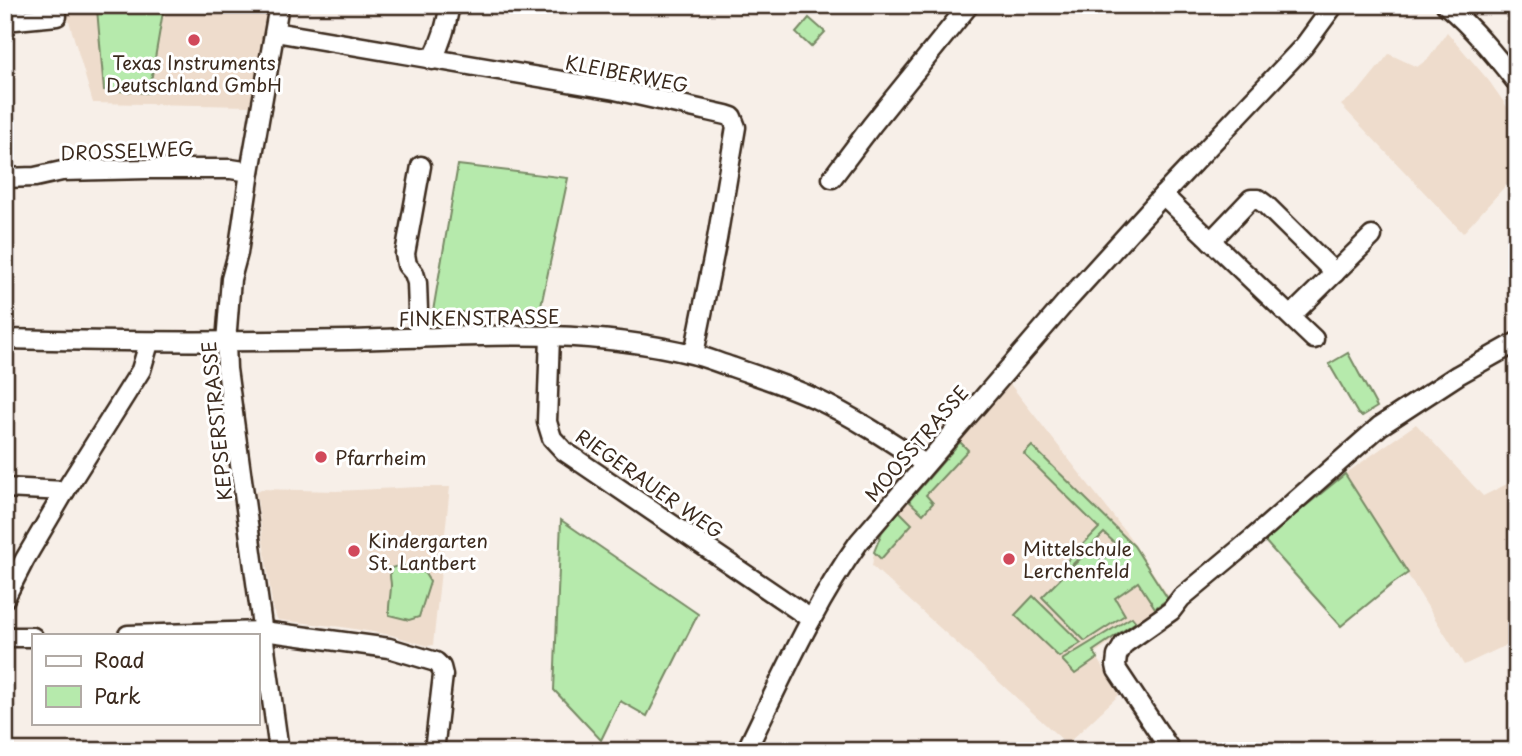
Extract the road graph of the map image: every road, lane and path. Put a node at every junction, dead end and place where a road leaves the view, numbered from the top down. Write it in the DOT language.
graph roads {
  1 [pos="279,5"];
  2 [pos="450,5"];
  3 [pos="970,5"];
  4 [pos="1334,5"];
  5 [pos="1446,5"];
  6 [pos="1465,11"];
  7 [pos="57,16"];
  8 [pos="5,21"];
  9 [pos="275,32"];
  10 [pos="432,60"];
  11 [pos="1517,83"];
  12 [pos="421,166"];
  13 [pos="250,173"];
  14 [pos="5,178"];
  15 [pos="832,178"];
  16 [pos="1163,195"];
  17 [pos="1372,236"];
  18 [pos="1211,241"];
  19 [pos="1335,273"];
  20 [pos="1291,316"];
  21 [pos="550,336"];
  22 [pos="419,338"];
  23 [pos="5,339"];
  24 [pos="1314,339"];
  25 [pos="226,342"];
  26 [pos="1517,342"];
  27 [pos="149,343"];
  28 [pos="694,354"];
  29 [pos="925,464"];
  30 [pos="5,488"];
  31 [pos="65,491"];
  32 [pos="5,598"];
  33 [pos="811,620"];
  34 [pos="263,631"];
  35 [pos="162,634"];
  36 [pos="5,637"];
  37 [pos="32,637"];
  38 [pos="279,751"];
  39 [pos="434,751"];
  40 [pos="746,751"];
  41 [pos="1171,751"];
  1 -- 9 [label="street, KEPSERSTRASSE"];
  2 -- 10 [label="street"];
  3 -- 15 [label="street"];
  4 -- 16 [label="street, MOOSSTRASSE"];
  5 -- 6 [label="street"];
  6 -- 11 [label="street"];
  7 -- 8 [label="street"];
  9 -- 10 [label="street, KLEIBERWEG"];
  9 -- 13 [label="street, KEPSERSTRASSE"];
  10 -- 28 [label="street, KLEIBERWEG"];
  12 -- 22 [label="street"];
  13 -- 14 [label="street, DROSSELWEG"];
  13 -- 25 [label="street, KEPSERSTRASSE"];
  16 -- 18 [label="street"];
  16 -- 29 [label="street, MOOSSTRASSE"];
  17 -- 19 [label="street"];
  18 -- 19 [label="street"];
  18 -- 20 [label="street"];
  19 -- 20 [label="street"];
  20 -- 24 [label="street"];
  21 -- 22 [label="street, FINKENSTRASSE"];
  21 -- 28 [label="street, FINKENSTRASSE"];
  21 -- 33 [label="street, RIEGERAUER WEG"];
  22 -- 25 [label="street, FINKENSTRASSE"];
  23 -- 27 [label="street, FINKENSTRASSE"];
  25 -- 27 [label="street, FINKENSTRASSE"];
  25 -- 34 [label="street, KEPSERSTRASSE"];
  26 -- 41 [label="street"];
  27 -- 31 [label="street"];
  28 -- 29 [label="street, FINKENSTRASSE"];
  29 -- 33 [label="street, MOOSSTRASSE"];
  30 -- 31 [label="street"];
  31 -- 32 [label="street"];
  33 -- 40 [label="street, MOOSSTRASSE"];
  34 -- 35 [label="street"];
  34 -- 38 [label="street, KEPSERSTRASSE"];
  34 -- 39 [label="street"];
  36 -- 37 [label="street"];
}
